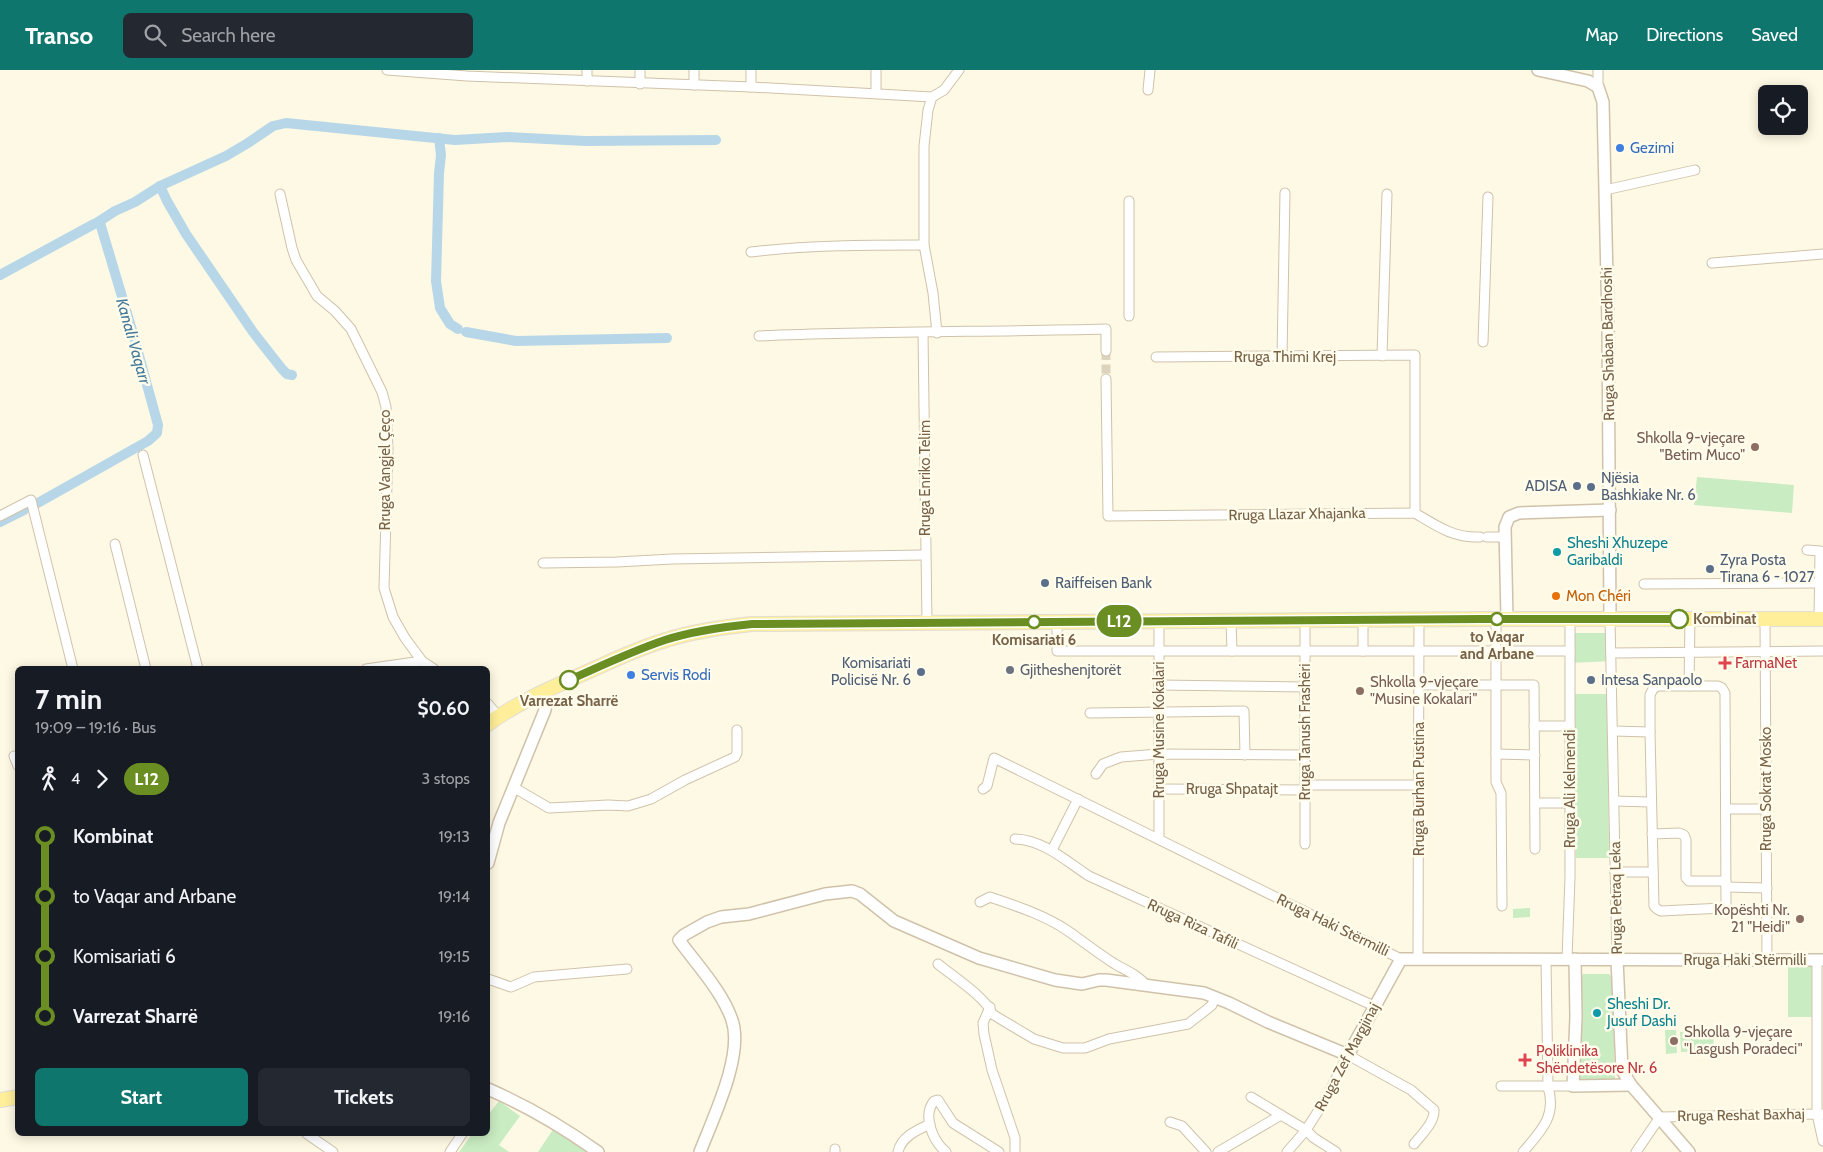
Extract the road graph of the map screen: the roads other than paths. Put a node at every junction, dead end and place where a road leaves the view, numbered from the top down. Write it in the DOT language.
graph roads {
  1 [pos="387,70"];
  2 [pos="587,70"];
  3 [pos="640,70"];
  4 [pos="694,70"];
  5 [pos="751,70"];
  6 [pos="876,70"];
  7 [pos="959,70"];
  8 [pos="1150,70"];
  9 [pos="1538,70"];
  10 [pos="1598,70"];
  11 [pos="411,71"];
  12 [pos="467,73"];
  13 [pos="531,74"];
  14 [pos="587,81"];
  15 [pos="640,84"];
  16 [pos="694,85"];
  17 [pos="751,87"];
  18 [pos="1598,87"];
  19 [pos="1148,90"];
  20 [pos="876,93"];
  21 [pos="932,97"];
  22 [pos="1695,170"];
  23 [pos="1605,190"];
  24 [pos="1285,193"];
  25 [pos="280,194"];
  26 [pos="1387,194"];
  27 [pos="1488,197"];
  28 [pos="1129,201"];
  29 [pos="924,245"];
  30 [pos="751,252"];
  31 [pos="1823,254"];
  32 [pos="1712,263"];
  33 [pos="1129,316"];
  34 [pos="923,332"];
  35 [pos="936,333"];
  36 [pos="758,336"];
  37 [pos="1483,342"];
  38 [pos="1106,352"];
  39 [pos="1382,356"];
  40 [pos="1156,357"];
  41 [pos="1282,357"];
  42 [pos="1106,379"];
  43 [pos="143,455"];
  44 [pos="1610,510"];
  45 [pos="1415,513"];
  46 [pos="0,516"];
  47 [pos="1505,537"];
  48 [pos="115,544"];
  49 [pos="1807,550"];
  50 [pos="925,556"];
  51 [pos="543,563"];
  52 [pos="1644,584"];
  53 [pos="1822,584"];
  54 [pos="1501,619"];
  55 [pos="1570,619"];
  56 [pos="1610,619"];
  57 [pos="1690,619"];
  58 [pos="1765,619"];
  59 [pos="1821,619"];
  60 [pos="1305,620"];
  61 [pos="1363,620"];
  62 [pos="1419,620"];
  63 [pos="1159,621"];
  64 [pos="1231,621"];
  65 [pos="1056,622"];
  66 [pos="926,623"];
  67 [pos="1159,651"];
  68 [pos="1232,651"];
  69 [pos="1305,651"];
  70 [pos="1362,651"];
  71 [pos="1419,651"];
  72 [pos="1497,651"];
  73 [pos="1570,651"];
  74 [pos="1690,652"];
  75 [pos="1766,652"];
  76 [pos="1823,652"];
  77 [pos="1612,653"];
  78 [pos="422,661"];
  79 [pos="72,666"];
  80 [pos="145,666"];
  81 [pos="197,666"];
  82 [pos="387,666"];
  83 [pos="430,666"];
  84 [pos="1496,684"];
  85 [pos="1159,685"];
  86 [pos="1418,685"];
  87 [pos="1689,686"];
  88 [pos="1305,687"];
  89 [pos="548,689"];
  90 [pos="1090,713"];
  91 [pos="1159,713"];
  92 [pos="493,720"];
  93 [pos="1534,726"];
  94 [pos="1570,726"];
  95 [pos="738,730"];
  96 [pos="1613,732"];
  97 [pos="1650,732"];
  98 [pos="1159,754"];
  99 [pos="1496,754"];
  100 [pos="1244,755"];
  101 [pos="1305,755"];
  102 [pos="1534,755"];
  103 [pos="1096,774"];
  104 [pos="1418,785"];
  105 [pos="513,787"];
  106 [pos="1305,787"];
  107 [pos="983,789"];
  108 [pos="1159,789"];
  109 [pos="1078,799"];
  110 [pos="1614,801"];
  111 [pos="1651,802"];
  112 [pos="1535,803"];
  113 [pos="1570,803"];
  114 [pos="1726,809"];
  115 [pos="1766,809"];
  116 [pos="1652,834"];
  117 [pos="1015,839"];
  118 [pos="1159,839"];
  119 [pos="1306,844"];
  120 [pos="1535,849"];
  121 [pos="1052,850"];
  122 [pos="490,855"];
  123 [pos="1615,872"];
  124 [pos="1653,872"];
  125 [pos="1726,884"];
  126 [pos="1767,888"];
  127 [pos="980,902"];
  128 [pos="1502,906"];
  129 [pos="1401,959"];
  130 [pos="1418,959"];
  131 [pos="1546,959"];
  132 [pos="1571,959"];
  133 [pos="1617,959"];
  134 [pos="1767,960"];
  135 [pos="1820,960"];
  136 [pos="938,964"];
  137 [pos="627,969"];
  138 [pos="490,980"];
  139 [pos="1147,986"];
  140 [pos="1215,997"];
  141 [pos="1374,1006"];
  142 [pos="990,1007"];
  143 [pos="1348,1055"];
  144 [pos="1631,1085"];
  145 [pos="1501,1086"];
  146 [pos="1573,1086"];
  147 [pos="1548,1087"];
  148 [pos="490,1090"];
  149 [pos="1251,1097"];
  150 [pos="15,1098"];
  151 [pos="0,1100"];
  152 [pos="1820,1114"];
  153 [pos="1281,1115"];
  154 [pos="1660,1117"];
  155 [pos="1170,1122"];
  156 [pos="930,1124"];
  157 [pos="1306,1130"];
  158 [pos="310,1136"];
  159 [pos="461,1136"];
  160 [pos="1823,1141"];
  161 [pos="1414,1144"];
  162 [pos="333,1152"];
  163 [pos="450,1152"];
  164 [pos="598,1152"];
  165 [pos="700,1152"];
  166 [pos="898,1152"];
  167 [pos="946,1152"];
  168 [pos="999,1152"];
  169 [pos="1015,1152"];
  170 [pos="1206,1152"];
  171 [pos="1218,1152"];
  172 [pos="1287,1152"];
  173 [pos="1336,1152"];
  174 [pos="1522,1152"];
  175 [pos="1636,1152"];
  176 [pos="1689,1152"];
  1 -- 11 [label="street"];
  2 -- 14 [label="street"];
  3 -- 15 [label="street"];
  4 -- 16 [label="street"];
  5 -- 17 [label="street"];
  6 -- 20 [label="street"];
  7 -- 21 [label="street"];
  8 -- 19 [label="street"];
  9 -- 18 [label="street"];
  10 -- 18 [label="street, Rruga Shaban Bardhoshi"];
  11 -- 12 [label="street"];
  12 -- 13 [label="street"];
  13 -- 14 [label="street"];
  14 -- 15 [label="street"];
  15 -- 16 [label="street"];
  16 -- 17 [label="street"];
  17 -- 20 [label="street"];
  18 -- 23 [label="street, Rruga Shaban Bardhoshi"];
  20 -- 21 [label="street"];
  21 -- 29 [label="street"];
  22 -- 23 [label="street"];
  23 -- 44 [label="street, Rruga Shaban Bardhoshi"];
  24 -- 41 [label="street"];
  25 -- 78 [label="street, Rruga Vangjel Çeço"];
  26 -- 39 [label="street"];
  27 -- 37 [label="street"];
  28 -- 33 [label="street"];
  29 -- 30 [label="street"];
  29 -- 35 [label="street"];
  31 -- 32 [label="street"];
  34 -- 35 [label="street"];
  34 -- 36 [label="street"];
  34 -- 50 [label="street, Rruga Enriko Telim"];
  35 -- 38 [label="street"];
  39 -- 41 [label="street, Rruga Thimi Krej"];
  39 -- 45 [label="street, Rruga Thimi Krej"];
  40 -- 41 [label="street, Rruga Thimi Krej"];
  42 -- 45 [label="street, Rruga Llazar Xhajanka"];
  43 -- 81 [label="street"];
  44 -- 47 [label="street"];
  44 -- 56 [label="street, Rruga Shaban Bardhoshi"];
  45 -- 47 [label="street"];
  46 -- 79 [label="street"];
  47 -- 54 [label="street"];
  48 -- 80 [label="street"];
  49 -- 53 [label="street"];
  50 -- 51 [label="street"];
  50 -- 66 [label="street, Rruga Enriko Telim"];
  52 -- 53 [label="street"];
  53 -- 59 [label="street"];
  54 -- 55 [label="main road"];
  54 -- 62 [label="main road"];
  54 -- 72 [label="street"];
  55 -- 56 [label="main road"];
  55 -- 73 [label="street, Rruga Ali Kelmendi"];
  56 -- 57 [label="main road"];
  56 -- 77 [label="street, Rruga Petraq Leka"];
  57 -- 58 [label="main road"];
  57 -- 74 [label="street"];
  58 -- 59 [label="main road"];
  58 -- 75 [label="street, Rruga Sokrat Mosko"];
  60 -- 61 [label="main road"];
  60 -- 64 [label="main road"];
  60 -- 69 [label="street, Rruga Tanush Frashëri"];
  61 -- 62 [label="main road"];
  61 -- 70 [label="street"];
  62 -- 71 [label="street, Rruga Burhan Pustina"];
  63 -- 64 [label="main road"];
  63 -- 65 [label="main road"];
  63 -- 67 [label="street, Rruga Musine Kokalari"];
  64 -- 68 [label="street"];
  65 -- 66 [label="main road"];
  65 -- 67 [label="street"];
  66 -- 89 [label="main road"];
  67 -- 68 [label="street"];
  67 -- 85 [label="street, Rruga Musine Kokalari"];
  68 -- 69 [label="street"];
  69 -- 70 [label="street"];
  69 -- 88 [label="street, Rruga Tanush Frashëri"];
  70 -- 71 [label="street"];
  71 -- 72 [label="street"];
  71 -- 86 [label="street, Rruga Burhan Pustina"];
  72 -- 73 [label="street"];
  72 -- 84 [label="street"];
  73 -- 94 [label="street, Rruga Ali Kelmendi"];
  74 -- 75 [label="street"];
  74 -- 77 [label="street"];
  74 -- 87 [label="street"];
  75 -- 76 [label="street"];
  75 -- 115 [label="street, Rruga Sokrat Mosko"];
  77 -- 96 [label="street, Rruga Petraq Leka"];
  78 -- 82 [label="street"];
  78 -- 83 [label="street, Rruga Vangjel Çeço"];
  84 -- 86 [label="street"];
  84 -- 93 [label="street"];
  84 -- 99 [label="street"];
  85 -- 88 [label="street"];
  85 -- 91 [label="street, Rruga Musine Kokalari"];
  86 -- 104 [label="street, Rruga Burhan Pustina"];
  87 -- 97 [label="street"];
  87 -- 114 [label="street"];
  88 -- 101 [label="street, Rruga Tanush Frashëri"];
  89 -- 92 [label="main road"];
  89 -- 105 [label="street"];
  90 -- 91 [label="street"];
  91 -- 98 [label="street, Rruga Musine Kokalari"];
  91 -- 100 [label="street"];
  93 -- 94 [label="street"];
  93 -- 102 [label="street"];
  94 -- 113 [label="street, Rruga Ali Kelmendi"];
  95 -- 105 [label="street"];
  96 -- 97 [label="street"];
  96 -- 110 [label="street, Rruga Petraq Leka"];
  97 -- 111 [label="street"];
  98 -- 100 [label="street"];
  98 -- 103 [label="street"];
  98 -- 108 [label="street, Rruga Musine Kokalari"];
  99 -- 102 [label="street"];
  99 -- 128 [label="street"];
  100 -- 101 [label="street"];
  101 -- 106 [label="street, Rruga Tanush Frashëri"];
  102 -- 112 [label="street"];
  104 -- 106 [label="street, Rruga Shpatajt"];
  104 -- 130 [label="street, Rruga Burhan Pustina"];
  105 -- 122 [label="street"];
  106 -- 108 [label="street, Rruga Shpatajt"];
  106 -- 119 [label="street, Rruga Tanush Frashëri"];
  107 -- 109 [label="street, Rruga Haki Stërmilli"];
  108 -- 118 [label="street, Rruga Musine Kokalari"];
  109 -- 118 [label="street, Rruga Haki Stërmilli"];
  109 -- 121 [label="street"];
  110 -- 111 [label="street"];
  110 -- 123 [label="street, Rruga Petraq Leka"];
  111 -- 116 [label="street"];
  112 -- 113 [label="street"];
  112 -- 120 [label="street"];
  113 -- 132 [label="street, Rruga Ali Kelmendi"];
  114 -- 115 [label="street"];
  114 -- 125 [label="street"];
  115 -- 126 [label="street, Rruga Sokrat Mosko"];
  116 -- 124 [label="street"];
  116 -- 125 [label="street"];
  117 -- 121 [label="street, Rruga Riza Tafili"];
  118 -- 129 [label="street, Rruga Haki Stërmilli"];
  121 -- 141 [label="street, Rruga Riza Tafili"];
  123 -- 124 [label="street"];
  123 -- 133 [label="street, Rruga Petraq Leka"];
  124 -- 125 [label="street"];
  125 -- 126 [label="street"];
  126 -- 134 [label="street, Rruga Sokrat Mosko"];
  127 -- 139 [label="street"];
  129 -- 130 [label="street, Rruga Haki Stërmilli"];
  129 -- 141 [label="street, Rruga Zef Margjinaj"];
  130 -- 131 [label="street, Rruga Haki Stërmilli"];
  131 -- 132 [label="street, Rruga Haki Stërmilli"];
  131 -- 147 [label="street"];
  132 -- 133 [label="street, Rruga Haki Stërmilli"];
  132 -- 146 [label="street"];
  133 -- 134 [label="street, Rruga Haki Stërmilli"];
  133 -- 144 [label="street, Rruga Petraq Leka"];
  134 -- 135 [label="street, Rruga Haki Stërmilli"];
  135 -- 152 [label="street"];
  136 -- 142 [label="street"];
  137 -- 138 [label="street"];
  139 -- 140 [label="street"];
  139 -- 165 [label="street"];
  140 -- 142 [label="street"];
  140 -- 143 [label="street"];
  141 -- 143 [label="street, Rruga Zef Margjinaj"];
  142 -- 169 [label="street"];
  143 -- 157 [label="street, Rruga Zef Margjinaj"];
  143 -- 161 [label="street"];
  144 -- 146 [label="street"];
  144 -- 154 [label="street, Rruga Petraq Leka"];
  145 -- 147 [label="street"];
  146 -- 147 [label="street"];
  147 -- 174 [label="street"];
  148 -- 164 [label="street"];
  149 -- 153 [label="street"];
  150 -- 151 [label="main road"];
  152 -- 154 [label="street, Rruga Reshat Baxhaj"];
  152 -- 160 [label="street"];
  153 -- 157 [label="street"];
  153 -- 171 [label="street"];
  154 -- 175 [label="street"];
  154 -- 176 [label="street, Rruga Petraq Leka"];
  155 -- 170 [label="street"];
  156 -- 166 [label="street"];
  156 -- 167 [label="street"];
  156 -- 168 [label="street"];
  157 -- 172 [label="street, Rruga Zef Margjinaj"];
  157 -- 173 [label="street"];
  158 -- 162 [label="street"];
  159 -- 163 [label="street"];
}
